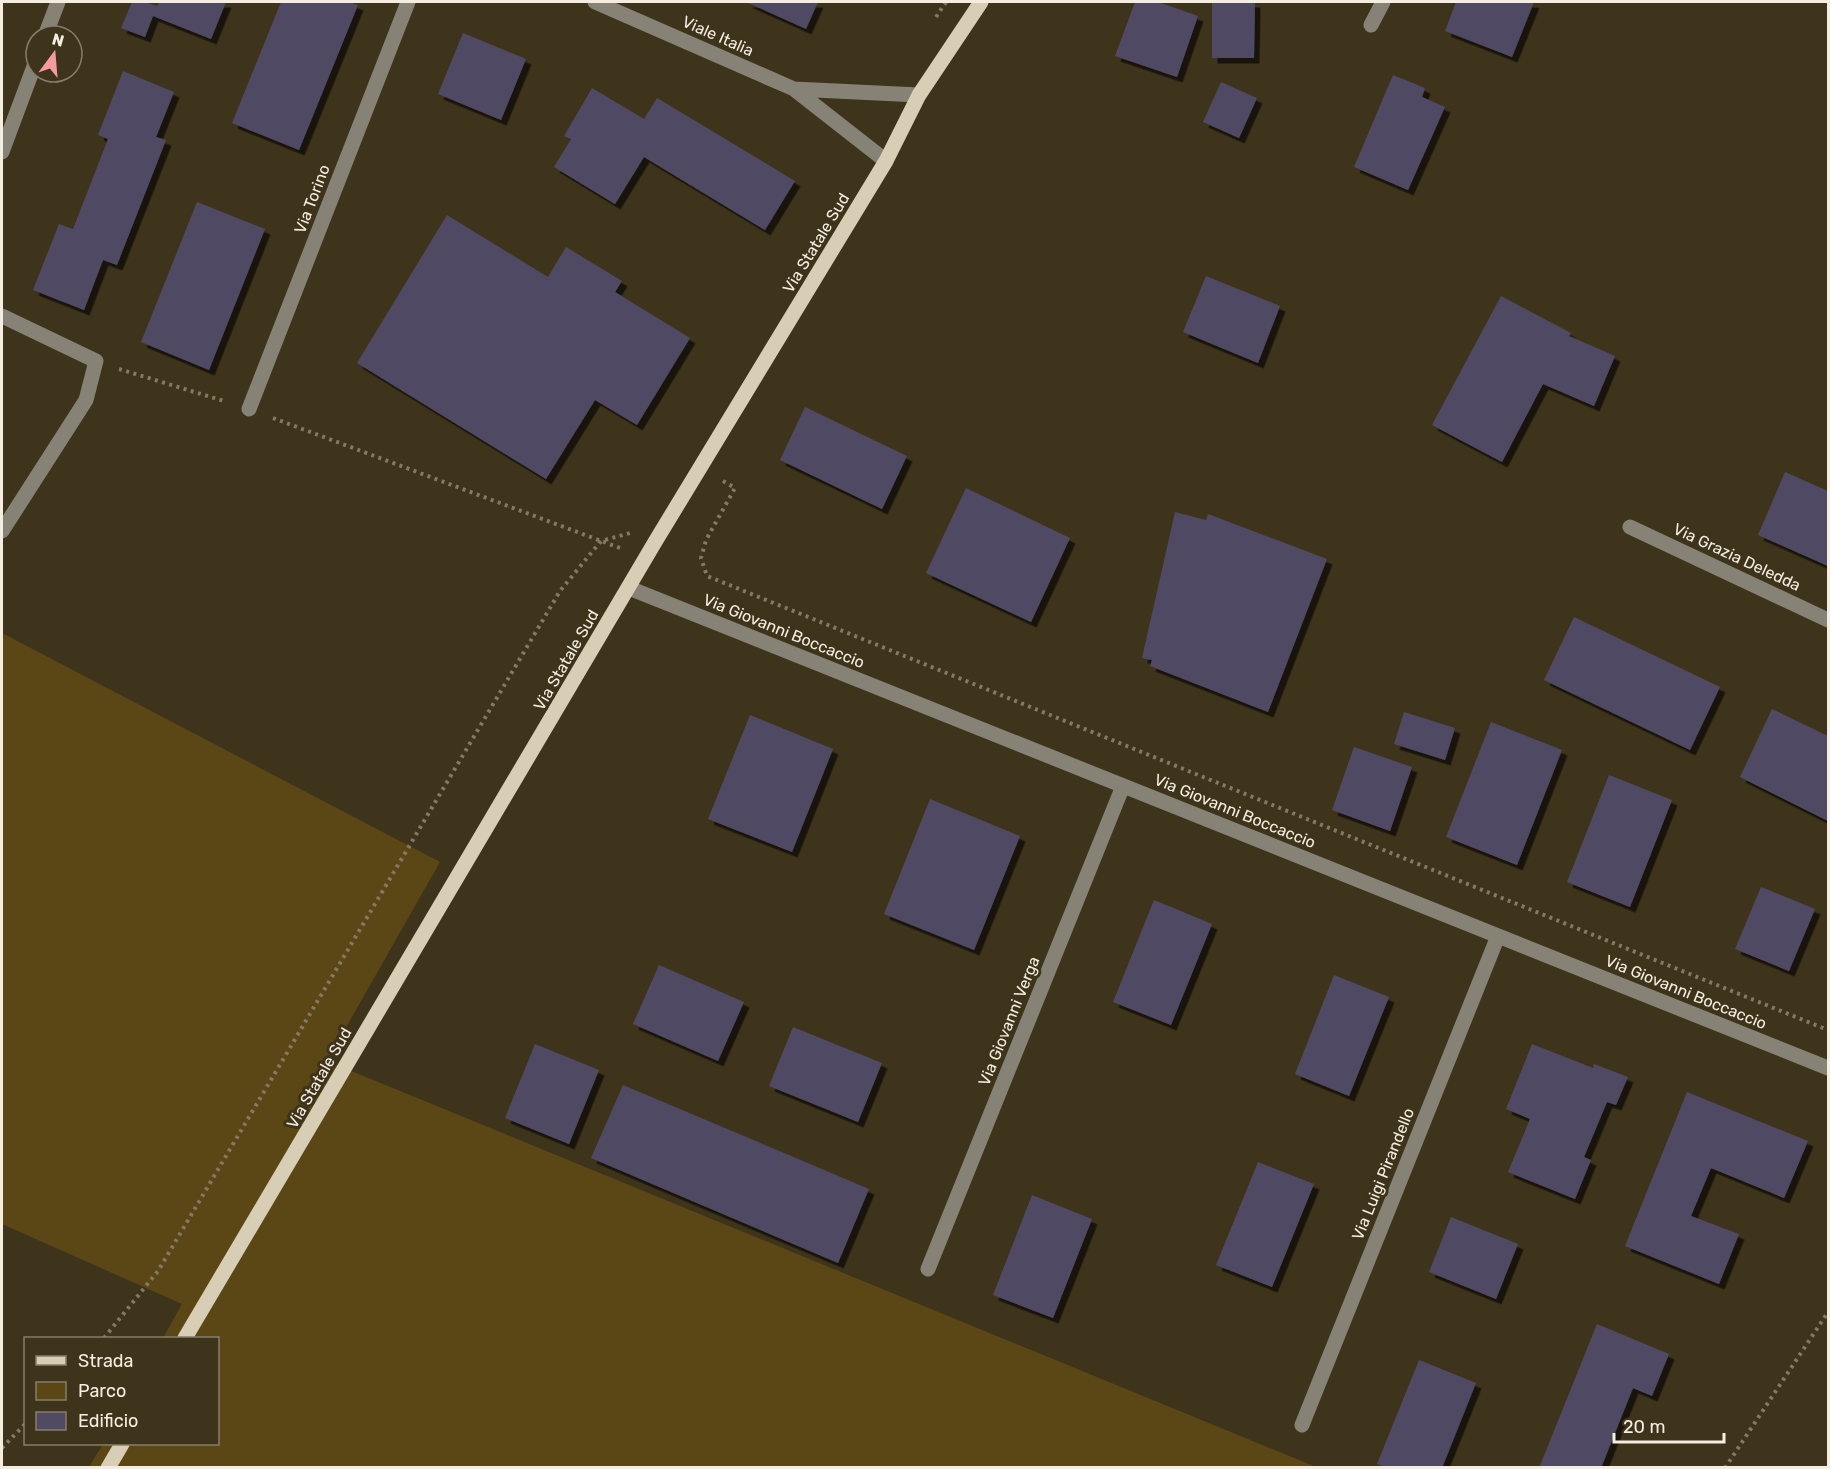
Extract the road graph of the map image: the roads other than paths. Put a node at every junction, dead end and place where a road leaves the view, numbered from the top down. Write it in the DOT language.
graph roads {
  1 [pos="58,2"];
  2 [pos="408,2"];
  3 [pos="595,2"];
  4 [pos="981,2"];
  5 [pos="1383,2"];
  6 [pos="50,24"];
  7 [pos="1371,25"];
  8 [pos="27,84"];
  9 [pos="794,89"];
  10 [pos="919,95"];
  11 [pos="2,152"];
  12 [pos="886,161"];
  13 [pos="2,316"];
  14 [pos="249,409"];
  15 [pos="1630,527"];
  16 [pos="2,531"];
  17 [pos="629,588"];
  18 [pos="1828,620"];
  19 [pos="1123,786"];
  20 [pos="1498,936"];
  21 [pos="1828,1068"];
  22 [pos="928,1269"];
  23 [pos="186,1337"];
  24 [pos="1302,1425"];
  25 [pos="121,1445"];
  26 [pos="108,1467"];
  1 -- 6 [label="street"];
  2 -- 14 [label="street, Via Torino"];
  3 -- 9 [label="street, Viale Italia"];
  4 -- 10 [label="main road, Via Statale Sud"];
  5 -- 7 [label="street"];
  8 -- 11 [label="street"];
  9 -- 10 [label="street, Viale Italia"];
  9 -- 12 [label="street, Viale Italia"];
  10 -- 12 [label="main road, Via Statale Sud"];
  12 -- 17 [label="main road, Via Statale Sud"];
  13 -- 16 [label="street"];
  15 -- 18 [label="street, Via Grazia Deledda"];
  17 -- 19 [label="street, Via Giovanni Boccaccio"];
  17 -- 23 [label="main road, Via Statale Sud"];
  19 -- 20 [label="street, Via Giovanni Boccaccio"];
  19 -- 22 [label="street, Via Giovanni Verga"];
  20 -- 21 [label="street, Via Giovanni Boccaccio"];
  20 -- 24 [label="street, Via Luigi Pirandello"];
  25 -- 26 [label="main road"];
}
